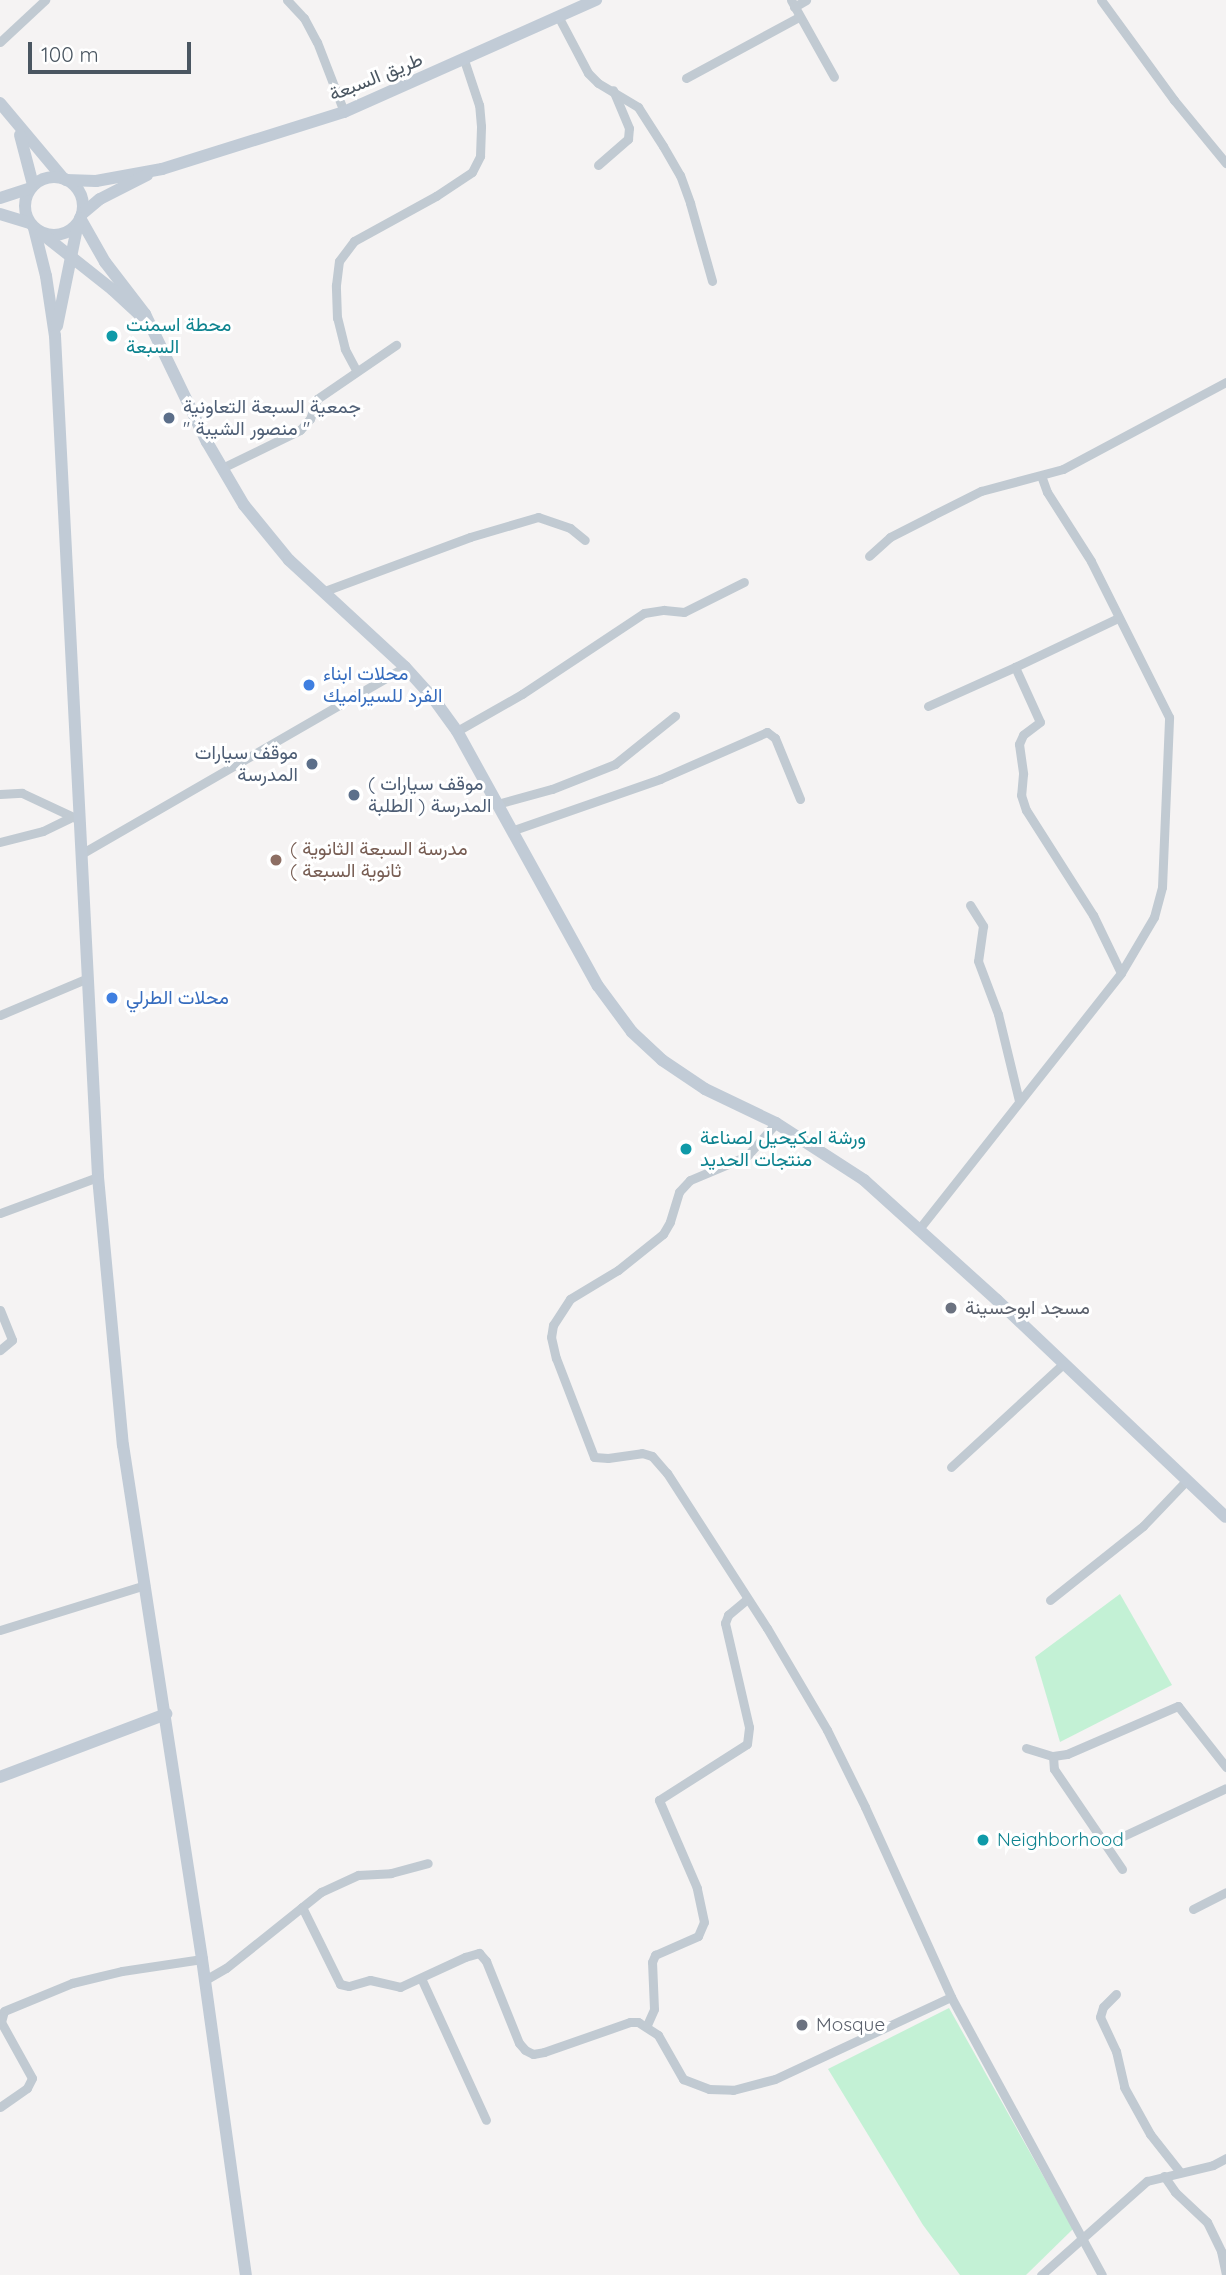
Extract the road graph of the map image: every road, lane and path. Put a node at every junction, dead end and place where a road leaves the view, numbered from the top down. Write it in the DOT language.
graph roads {
  1 [pos="44,0"];
  2 [pos="287,0"];
  3 [pos="596,0"];
  4 [pos="806,0"];
  5 [pos="1101,0"];
  6 [pos="793,3"];
  7 [pos="558,16"];
  8 [pos="799,17"];
  9 [pos="0,42"];
  10 [pos="464,60"];
  11 [pos="834,77"];
  12 [pos="686,78"];
  13 [pos="613,90"];
  14 [pos="0,103"];
  15 [pos="344,112"];
  16 [pos="18,128"];
  17 [pos="1226,163"];
  18 [pos="598,165"];
  19 [pos="162,169"];
  20 [pos="64,179"];
  21 [pos="32,187"];
  22 [pos="0,198"];
  23 [pos="0,215"];
  24 [pos="80,218"];
  25 [pos="34,227"];
  26 [pos="71,257"];
  27 [pos="712,281"];
  28 [pos="153,328"];
  29 [pos="55,336"];
  30 [pos="397,345"];
  31 [pos="356,370"];
  32 [pos="1226,382"];
  33 [pos="222,468"];
  34 [pos="1042,478"];
  35 [pos="585,540"];
  36 [pos="869,556"];
  37 [pos="744,582"];
  38 [pos="322,592"];
  39 [pos="1118,618"];
  40 [pos="405,667"];
  41 [pos="1015,667"];
  42 [pos="928,706"];
  43 [pos="675,716"];
  44 [pos="457,731"];
  45 [pos="0,794"];
  46 [pos="800,799"];
  47 [pos="497,804"];
  48 [pos="75,819"];
  49 [pos="511,831"];
  50 [pos="0,842"];
  51 [pos="81,854"];
  52 [pos="970,905"];
  53 [pos="1121,973"];
  54 [pos="88,978"];
  55 [pos="0,1014"];
  56 [pos="1019,1101"];
  57 [pos="776,1123"];
  58 [pos="98,1177"];
  59 [pos="0,1213"];
  60 [pos="919,1229"];
  61 [pos="0,1310"];
  62 [pos="0,1350"];
  63 [pos="1063,1364"];
  64 [pos="951,1467"];
  65 [pos="1186,1481"];
  66 [pos="1226,1517"];
  67 [pos="145,1585"];
  68 [pos="747,1599"];
  69 [pos="1050,1600"];
  70 [pos="0,1630"];
  71 [pos="166,1714"];
  72 [pos="1026,1748"];
  73 [pos="1053,1756"];
  74 [pos="1226,1767"];
  75 [pos="0,1777"];
  76 [pos="1226,1788"];
  77 [pos="1119,1838"];
  78 [pos="428,1863"];
  79 [pos="1122,1869"];
  80 [pos="1226,1892"];
  81 [pos="302,1907"];
  82 [pos="1193,1909"];
  83 [pos="202,1959"];
  84 [pos="421,1978"];
  85 [pos="205,1980"];
  86 [pos="1116,1994"];
  87 [pos="951,1997"];
  88 [pos="2,2011"];
  89 [pos="647,2025"];
  90 [pos="0,2107"];
  91 [pos="486,2120"];
  92 [pos="1226,2158"];
  93 [pos="1180,2172"];
  94 [pos="1164,2176"];
  95 [pos="1083,2236"];
  96 [pos="246,2275"];
  97 [pos="1041,2275"];
  98 [pos="1102,2275"];
  99 [pos="1226,2275"];
  1 -- 9 [label="street"];
  2 -- 15 [label="street"];
  3 -- 7 [label="street, طريق السبعة"];
  4 -- 6 [label="street"];
  5 -- 17 [label="street"];
  6 -- 8 [label="street"];
  7 -- 10 [label="street, طريق السبعة"];
  7 -- 13 [label="street"];
  8 -- 11 [label="street"];
  8 -- 12 [label="street"];
  10 -- 15 [label="street, طريق السبعة"];
  10 -- 31 [label="street"];
  13 -- 18 [label="street"];
  13 -- 27 [label="street"];
  14 -- 16 [label="street"];
  15 -- 19 [label="street, طريق السبعة"];
  16 -- 20 [label="street"];
  16 -- 21 [label="street"];
  19 -- 20 [label="street"];
  19 -- 24 [label="street"];
  20 -- 21 [label="street"];
  20 -- 24 [label="street"];
  21 -- 22 [label="street"];
  21 -- 25 [label="street"];
  23 -- 25 [label="street"];
  24 -- 25 [label="street"];
  24 -- 26 [label="street"];
  24 -- 28 [label="street"];
  25 -- 26 [label="street"];
  25 -- 29 [label="street"];
  26 -- 28 [label="street"];
  26 -- 29 [label="street"];
  28 -- 33 [label="street"];
  29 -- 48 [label="street"];
  30 -- 31 [label="street"];
  31 -- 33 [label="street"];
  32 -- 34 [label="street"];
  33 -- 38 [label="street"];
  34 -- 36 [label="street"];
  34 -- 39 [label="street"];
  35 -- 38 [label="street"];
  37 -- 44 [label="street"];
  38 -- 40 [label="street"];
  39 -- 41 [label="street"];
  39 -- 53 [label="street"];
  40 -- 44 [label="street"];
  40 -- 51 [label="street"];
  41 -- 42 [label="street"];
  41 -- 53 [label="street"];
  43 -- 47 [label="street"];
  44 -- 47 [label="street"];
  45 -- 48 [label="street"];
  46 -- 49 [label="street"];
  47 -- 49 [label="street"];
  48 -- 50 [label="street"];
  48 -- 51 [label="street"];
  49 -- 57 [label="street"];
  51 -- 54 [label="street"];
  52 -- 56 [label="street"];
  53 -- 56 [label="street"];
  54 -- 55 [label="street"];
  54 -- 58 [label="street"];
  56 -- 60 [label="street"];
  57 -- 60 [label="street"];
  57 -- 68 [label="street"];
  58 -- 59 [label="street"];
  58 -- 67 [label="street"];
  60 -- 63 [label="street"];
  61 -- 62 [label="street"];
  63 -- 64 [label="street"];
  63 -- 65 [label="street"];
  65 -- 66 [label="street"];
  65 -- 69 [label="street"];
  67 -- 70 [label="street"];
  67 -- 71 [label="street"];
  68 -- 87 [label="street"];
  68 -- 89 [label="street"];
  71 -- 75 [label="street"];
  71 -- 83 [label="street"];
  72 -- 73 [label="street"];
  73 -- 74 [label="street"];
  73 -- 79 [label="street"];
  76 -- 77 [label="street"];
  78 -- 81 [label="street"];
  80 -- 82 [label="street"];
  81 -- 84 [label="street"];
  81 -- 85 [label="street"];
  83 -- 85 [label="street"];
  83 -- 88 [label="street"];
  84 -- 89 [label="street"];
  84 -- 91 [label="street"];
  85 -- 96 [label="street"];
  86 -- 93 [label="street"];
  87 -- 89 [label="street"];
  87 -- 95 [label="street"];
  88 -- 90 [label="street"];
  92 -- 93 [label="street"];
  93 -- 94 [label="street"];
  94 -- 95 [label="street"];
  94 -- 99 [label="street"];
  95 -- 97 [label="street"];
  95 -- 98 [label="street"];
}
